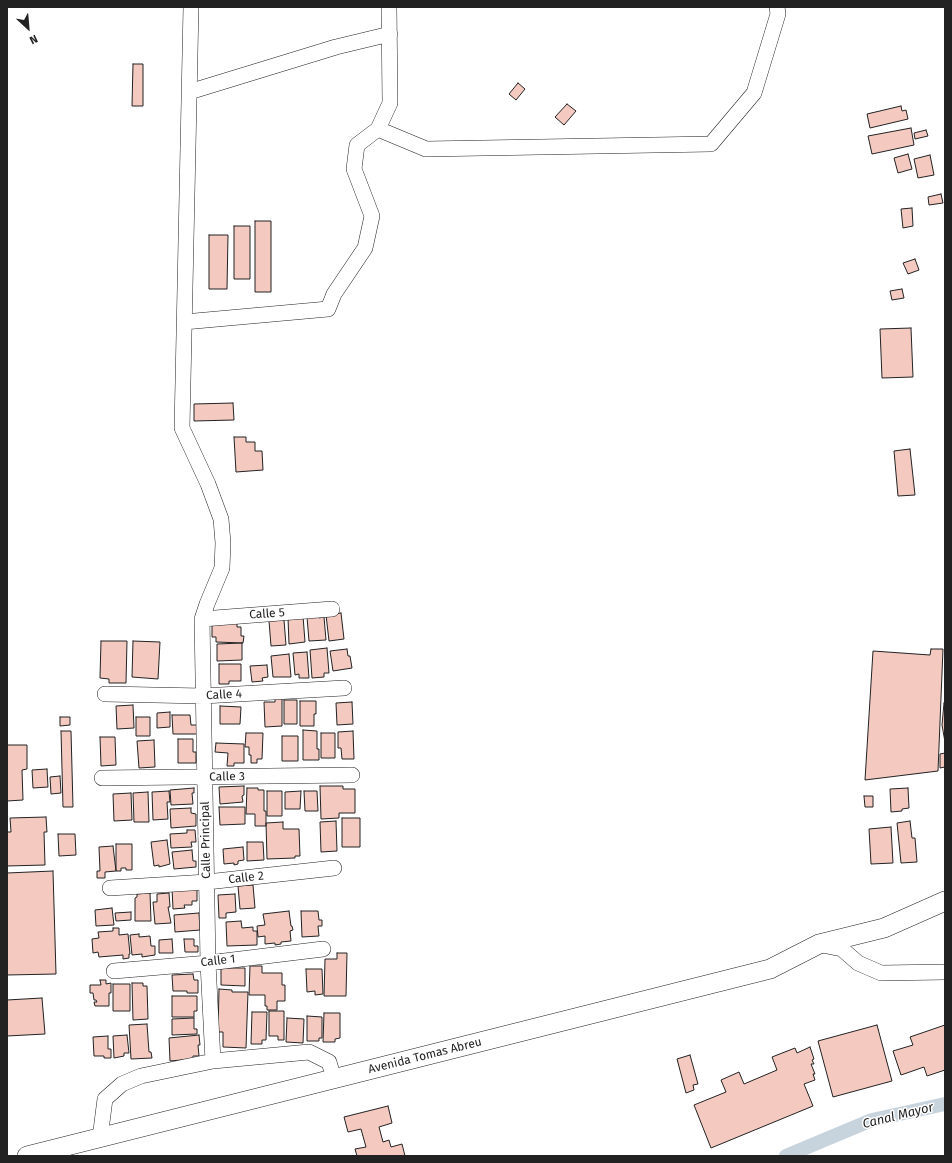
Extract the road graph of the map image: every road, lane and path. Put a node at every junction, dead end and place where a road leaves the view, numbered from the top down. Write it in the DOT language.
graph roads {
  1 [pos="191,7"];
  2 [pos="390,7"];
  3 [pos="777,7"];
  4 [pos="390,34"];
  5 [pos="190,92"];
  6 [pos="378,129"];
  7 [pos="184,322"];
  8 [pos="332,609"];
  9 [pos="202,619"];
  10 [pos="344,688"];
  11 [pos="105,694"];
  12 [pos="204,696"];
  13 [pos="352,775"];
  14 [pos="205,777"];
  15 [pos="102,778"];
  16 [pos="334,868"];
  17 [pos="207,882"];
  18 [pos="110,888"];
  19 [pos="945,901"];
  20 [pos="820,944"];
  21 [pos="323,949"];
  22 [pos="208,963"];
  23 [pos="114,971"];
  24 [pos="945,972"];
  25 [pos="213,1061"];
  26 [pos="334,1079"];
  27 [pos="100,1138"];
  28 [pos="27,1156"];
  1 -- 5 [label="street"];
  2 -- 4 [label="street"];
  3 -- 6 [label="street"];
  4 -- 5 [label="street"];
  4 -- 6 [label="street"];
  5 -- 7 [label="street"];
  6 -- 7 [label="street"];
  7 -- 9 [label="street"];
  8 -- 9 [label="street, Calle 5"];
  9 -- 12 [label="street, Calle Principal"];
  10 -- 12 [label="street, Calle 4"];
  11 -- 12 [label="street, Calle 4"];
  12 -- 14 [label="street, Calle Principal"];
  13 -- 14 [label="street, Calle 3"];
  14 -- 15 [label="street, Calle 3"];
  14 -- 17 [label="street, Calle Principal"];
  16 -- 17 [label="street, Calle 2"];
  17 -- 18 [label="street, Calle 2"];
  17 -- 22 [label="street, Calle Principal"];
  19 -- 20 [label="main road, Avenida Tomas Abreu"];
  20 -- 24 [label="street"];
  20 -- 26 [label="main road, Avenida Tomas Abreu"];
  21 -- 22 [label="street, Calle 1"];
  22 -- 23 [label="street, Calle 1"];
  22 -- 25 [label="street, Calle Principal"];
  25 -- 26 [label="street"];
  25 -- 27 [label="street"];
  26 -- 27 [label="main road, Avenida Tomas Abreu"];
  27 -- 28 [label="main road, Avenida Tomas Abreu"];
}
